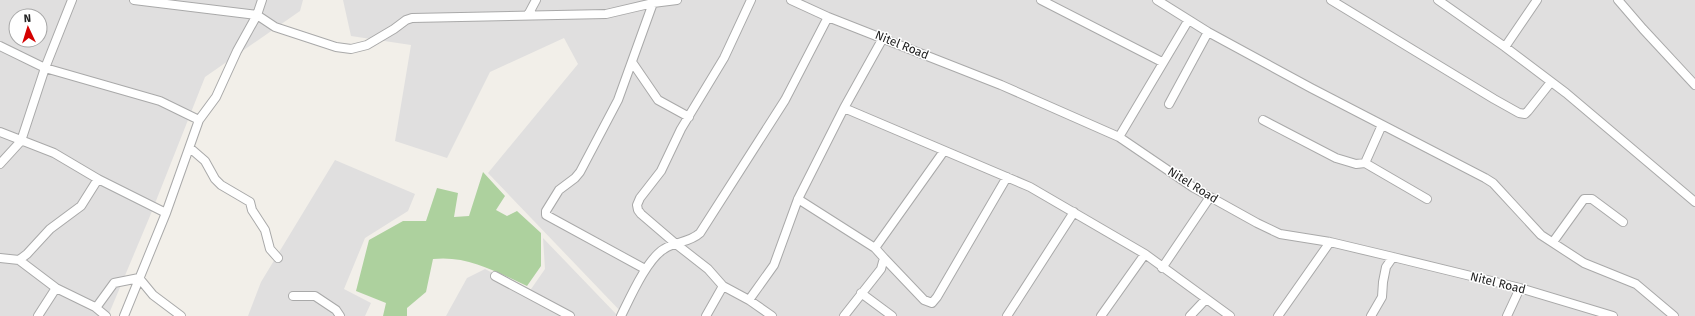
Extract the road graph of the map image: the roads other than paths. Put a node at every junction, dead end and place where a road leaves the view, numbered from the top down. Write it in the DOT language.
graph roads {
  1 [pos="72,0"];
  2 [pos="134,0"];
  3 [pos="262,0"];
  4 [pos="536,0"];
  5 [pos="677,0"];
  6 [pos="751,0"];
  7 [pos="791,0"];
  8 [pos="1041,0"];
  9 [pos="1157,0"];
  10 [pos="1331,0"];
  11 [pos="1438,0"];
  12 [pos="1537,0"];
  13 [pos="1618,0"];
  14 [pos="653,3"];
  15 [pos="257,15"];
  16 [pos="528,15"];
  17 [pos="828,17"];
  18 [pos="1188,21"];
  19 [pos="1208,32"];
  20 [pos="883,38"];
  21 [pos="0,46"];
  22 [pos="1506,47"];
  23 [pos="632,62"];
  24 [pos="1162,62"];
  25 [pos="45,68"];
  26 [pos="1551,82"];
  27 [pos="1695,85"];
  28 [pos="1169,104"];
  29 [pos="844,108"];
  30 [pos="690,117"];
  31 [pos="199,120"];
  32 [pos="1263,120"];
  33 [pos="1382,125"];
  34 [pos="0,132"];
  35 [pos="1119,137"];
  36 [pos="21,141"];
  37 [pos="190,148"];
  38 [pos="944,151"];
  39 [pos="1365,163"];
  40 [pos="0,164"];
  41 [pos="1007,178"];
  42 [pos="98,179"];
  43 [pos="1210,197"];
  44 [pos="1427,198"];
  45 [pos="798,199"];
  46 [pos="1695,202"];
  47 [pos="1074,212"];
  48 [pos="166,213"];
  49 [pos="1623,222"];
  50 [pos="1330,242"];
  51 [pos="1553,242"];
  52 [pos="676,244"];
  53 [pos="875,248"];
  54 [pos="1145,254"];
  55 [pos="1393,257"];
  56 [pos="0,258"];
  57 [pos="278,258"];
  58 [pos="884,258"];
  59 [pos="19,260"];
  60 [pos="1162,268"];
  61 [pos="645,269"];
  62 [pos="495,276"];
  63 [pos="139,278"];
  64 [pos="723,286"];
  65 [pos="56,288"];
  66 [pos="1520,288"];
  67 [pos="861,293"];
  68 [pos="293,296"];
  69 [pos="1206,299"];
  70 [pos="749,300"];
  71 [pos="95,307"];
  72 [pos="38,316"];
  73 [pos="106,316"];
  74 [pos="124,316"];
  75 [pos="181,316"];
  76 [pos="340,316"];
  77 [pos="570,316"];
  78 [pos="621,316"];
  79 [pos="706,316"];
  80 [pos="772,316"];
  81 [pos="844,316"];
  82 [pos="892,316"];
  83 [pos="1007,316"];
  84 [pos="1101,316"];
  85 [pos="1190,316"];
  86 [pos="1230,316"];
  87 [pos="1278,316"];
  88 [pos="1371,316"];
  89 [pos="1507,316"];
  90 [pos="1613,316"];
  91 [pos="1674,316"];
  1 -- 25 [label="street"];
  2 -- 15 [label="street"];
  3 -- 15 [label="street"];
  4 -- 16 [label="street"];
  5 -- 14 [label="street"];
  6 -- 30 [label="street"];
  7 -- 17 [label="street, Nitel Road"];
  8 -- 24 [label="street"];
  9 -- 18 [label="street"];
  10 -- 26 [label="street"];
  11 -- 22 [label="street"];
  12 -- 22 [label="street"];
  13 -- 27 [label="street"];
  14 -- 16 [label="street"];
  14 -- 23 [label="street"];
  15 -- 16 [label="street"];
  15 -- 31 [label="street"];
  17 -- 20 [label="street, Nitel Road"];
  17 -- 52 [label="street"];
  18 -- 19 [label="street"];
  18 -- 24 [label="street"];
  19 -- 28 [label="street"];
  19 -- 33 [label="street"];
  20 -- 29 [label="street"];
  20 -- 35 [label="street, Nitel Road"];
  21 -- 25 [label="street"];
  22 -- 26 [label="street"];
  23 -- 30 [label="street"];
  23 -- 61 [label="street"];
  24 -- 35 [label="street"];
  25 -- 31 [label="street"];
  25 -- 36 [label="street"];
  26 -- 46 [label="street"];
  29 -- 38 [label="street"];
  29 -- 45 [label="street"];
  30 -- 52 [label="street"];
  31 -- 37 [label="street"];
  32 -- 39 [label="street"];
  33 -- 39 [label="street"];
  33 -- 51 [label="street"];
  34 -- 36 [label="street"];
  35 -- 43 [label="street, Nitel Road"];
  36 -- 40 [label="street"];
  36 -- 42 [label="street"];
  37 -- 48 [label="street"];
  37 -- 57 [label="street"];
  38 -- 41 [label="street"];
  38 -- 53 [label="street"];
  39 -- 44 [label="street"];
  41 -- 47 [label="street"];
  41 -- 58 [label="street"];
  42 -- 48 [label="street"];
  42 -- 59 [label="street"];
  43 -- 50 [label="street, Nitel Road"];
  43 -- 60 [label="street"];
  45 -- 53 [label="street"];
  45 -- 70 [label="street"];
  47 -- 54 [label="street"];
  47 -- 83 [label="street"];
  48 -- 63 [label="street"];
  49 -- 51 [label="street"];
  50 -- 55 [label="street, Nitel Road"];
  50 -- 87 [label="street"];
  51 -- 91 [label="street"];
  52 -- 61 [label="street"];
  52 -- 64 [label="street"];
  53 -- 58 [label="street"];
  54 -- 60 [label="street"];
  54 -- 84 [label="street"];
  55 -- 66 [label="street, Nitel Road"];
  55 -- 88 [label="street"];
  56 -- 59 [label="street"];
  58 -- 67 [label="street"];
  59 -- 65 [label="street"];
  60 -- 69 [label="street"];
  61 -- 78 [label="street"];
  62 -- 77 [label="street"];
  63 -- 71 [label="street"];
  63 -- 74 [label="street"];
  63 -- 75 [label="street"];
  64 -- 70 [label="street"];
  64 -- 79 [label="street"];
  65 -- 71 [label="street"];
  65 -- 72 [label="street"];
  66 -- 89 [label="street"];
  66 -- 90 [label="street, Nitel Road"];
  67 -- 81 [label="street"];
  67 -- 82 [label="street"];
  68 -- 76 [label="street"];
  69 -- 85 [label="street"];
  69 -- 86 [label="street"];
  70 -- 80 [label="street"];
  71 -- 73 [label="street"];
}
